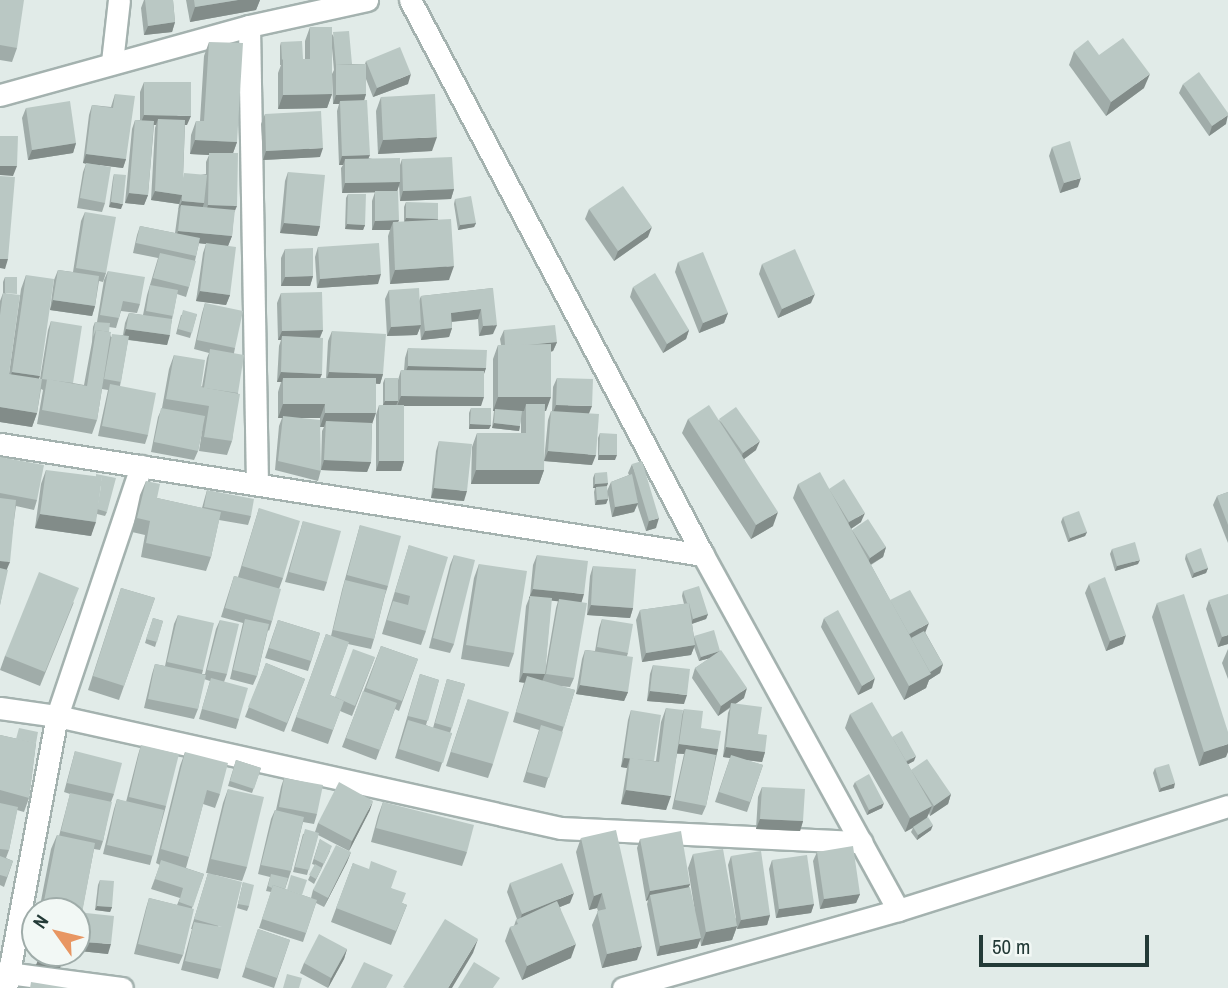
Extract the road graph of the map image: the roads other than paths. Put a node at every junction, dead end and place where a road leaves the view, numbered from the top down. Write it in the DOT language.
graph roads {
  1 [pos="119,0"];
  2 [pos="367,0"];
  3 [pos="410,0"];
  4 [pos="249,26"];
  5 [pos="112,62"];
  6 [pos="0,95"];
  7 [pos="0,444"];
  8 [pos="141,466"];
  9 [pos="257,483"];
  10 [pos="703,555"];
  11 [pos="0,708"];
  12 [pos="57,716"];
  13 [pos="1228,806"];
  14 [pos="862,842"];
  15 [pos="898,910"];
  16 [pos="5,977"];
  17 [pos="122,988"];
  18 [pos="623,988"];
  1 -- 5 [label="street"];
  2 -- 4 [label="street"];
  3 -- 10 [label="street"];
  4 -- 5 [label="street"];
  4 -- 9 [label="street"];
  5 -- 6 [label="street"];
  7 -- 8 [label="street"];
  8 -- 9 [label="street"];
  8 -- 12 [label="street"];
  9 -- 10 [label="street"];
  10 -- 14 [label="street"];
  11 -- 12 [label="street"];
  12 -- 14 [label="street"];
  12 -- 16 [label="street"];
  13 -- 15 [label="street"];
  14 -- 15 [label="street"];
  15 -- 18 [label="street"];
  16 -- 17 [label="street"];
}
